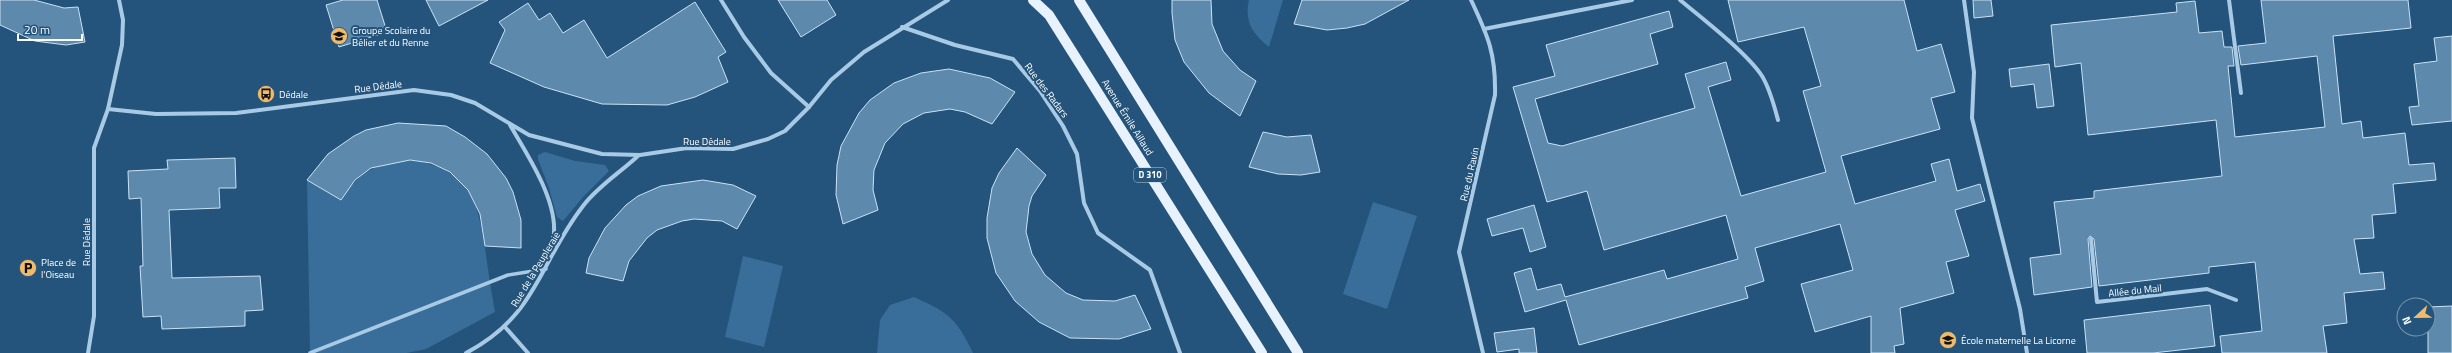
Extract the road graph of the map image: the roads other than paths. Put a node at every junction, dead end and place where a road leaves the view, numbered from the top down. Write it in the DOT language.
graph roads {
  1 [pos="119,0"];
  2 [pos="721,0"];
  3 [pos="948,0"];
  4 [pos="1033,0"];
  5 [pos="1079,0"];
  6 [pos="1471,0"];
  7 [pos="1632,0"];
  8 [pos="1680,0"];
  9 [pos="1964,0"];
  10 [pos="2229,0"];
  11 [pos="902,27"];
  12 [pos="1484,29"];
  13 [pos="2241,93"];
  14 [pos="809,107"];
  15 [pos="108,109"];
  16 [pos="1778,120"];
  17 [pos="510,125"];
  18 [pos="640,155"];
  19 [pos="606,182"];
  20 [pos="2091,239"];
  21 [pos="550,258"];
  22 [pos="546,269"];
  23 [pos="2236,300"];
  24 [pos="505,327"];
  25 [pos="88,353"];
  26 [pos="310,353"];
  27 [pos="466,353"];
  28 [pos="528,353"];
  29 [pos="1180,353"];
  30 [pos="1262,353"];
  31 [pos="1298,353"];
  32 [pos="1484,353"];
  33 [pos="2026,353"];
  1 -- 15 [label="street, Rue Dédale"];
  2 -- 14 [label="street"];
  3 -- 11 [label="street, Rue Dédale"];
  4 -- 30 [label="main road, Avenue Émile Aillaud / D 310"];
  5 -- 31 [label="main road, Avenue Émile Aillaud / D 310"];
  6 -- 12 [label="street, Rue du Ravin"];
  7 -- 12 [label="street"];
  8 -- 16 [label="street"];
  9 -- 33 [label="street"];
  10 -- 13 [label="street"];
  11 -- 14 [label="street, Rue Dédale"];
  11 -- 29 [label="street, Rue des Radars"];
  12 -- 32 [label="street, Rue du Ravin"];
  14 -- 18 [label="street, Rue Dédale"];
  15 -- 17 [label="street, Rue Dédale"];
  15 -- 25 [label="street, Rue Dédale"];
  17 -- 18 [label="street, Rue Dédale"];
  17 -- 21 [label="street"];
  18 -- 19 [label="street, Rue Dédale"];
  19 -- 21 [label="street, Rue de la Peupleraie"];
  20 -- 23 [label="street, Allée du Mail"];
  21 -- 22 [label="street, Rue de la Peupleraie"];
  22 -- 24 [label="street, Rue de la Peupleraie"];
  22 -- 26 [label="street"];
  24 -- 27 [label="street, Rue de la Peupleraie"];
  24 -- 28 [label="street"];
}
